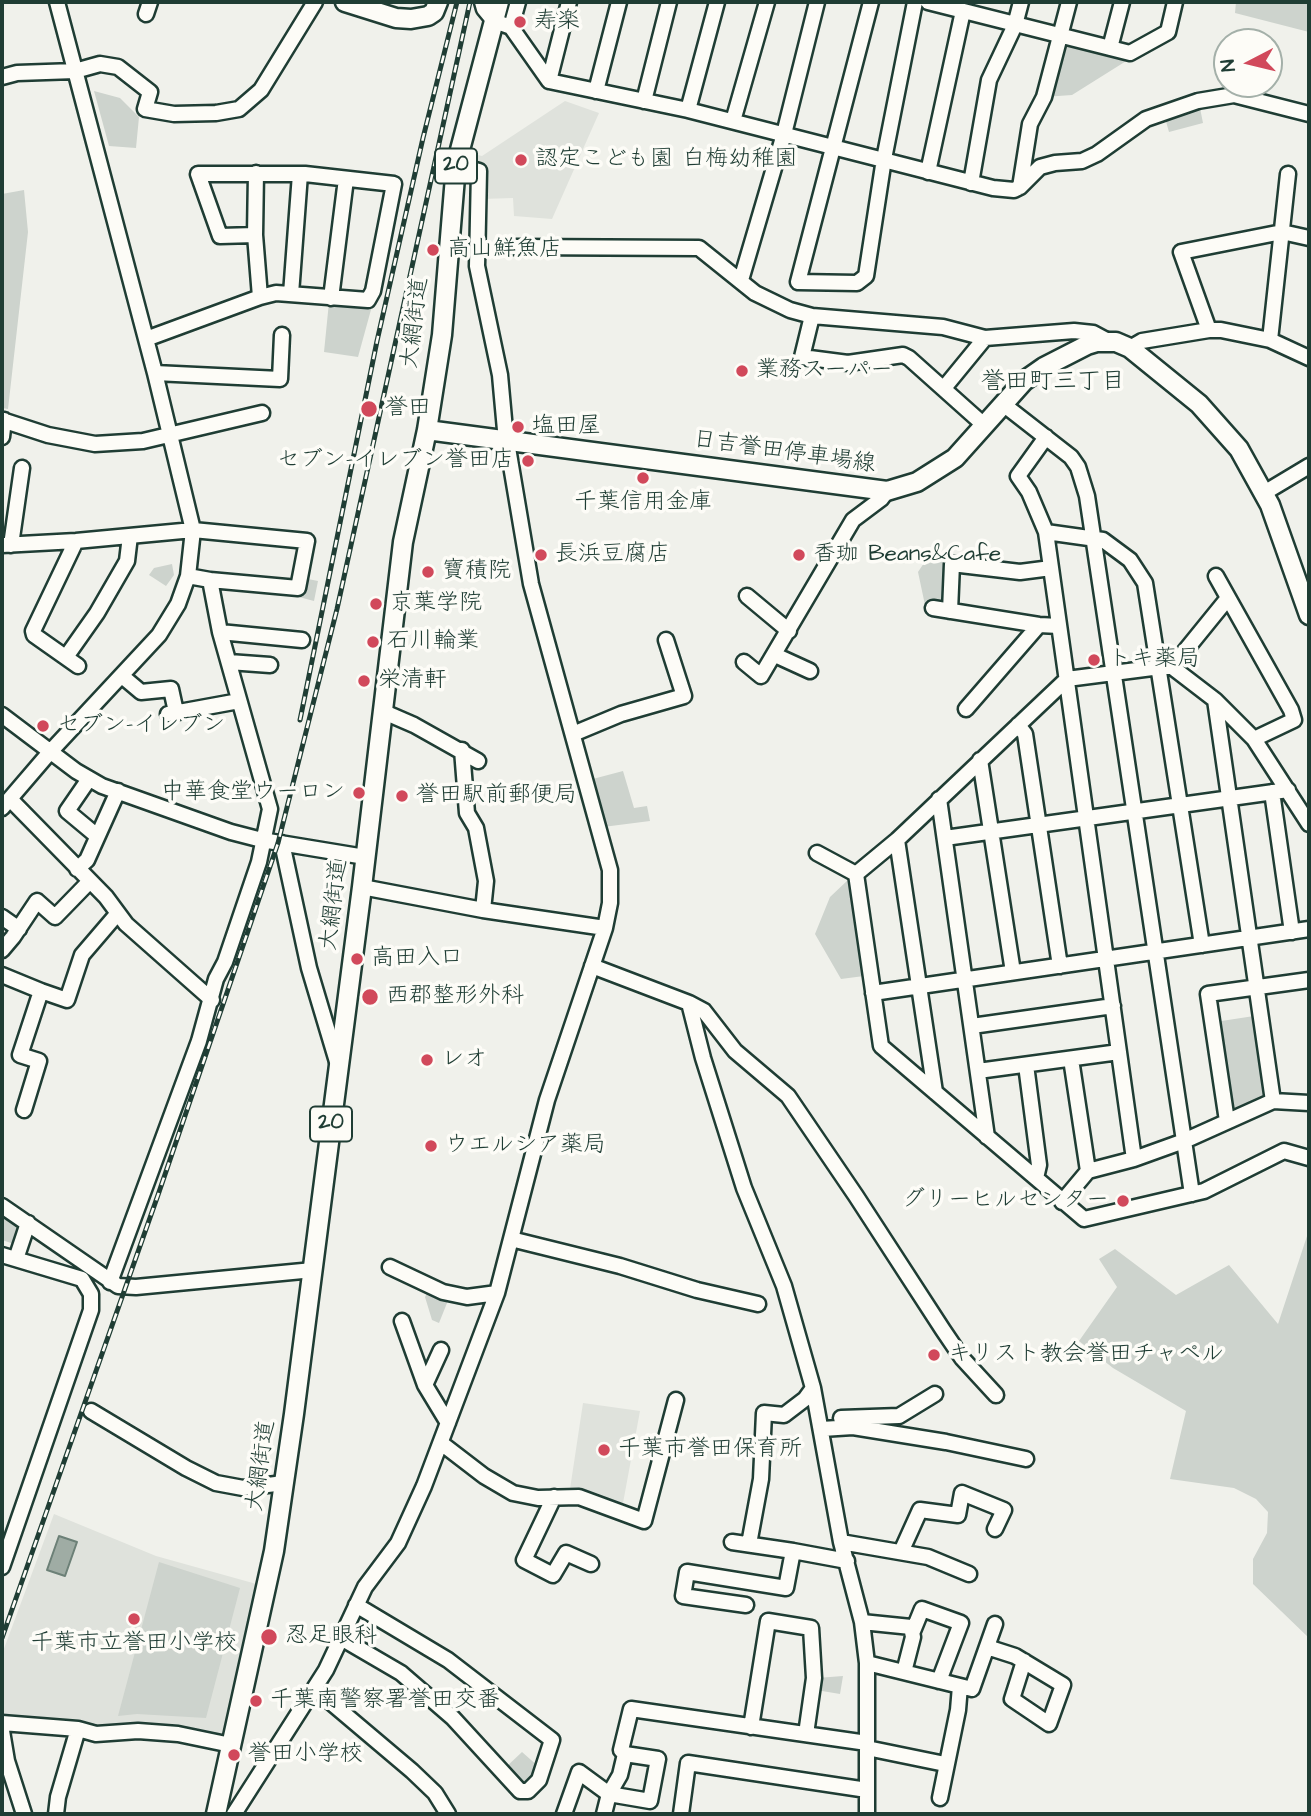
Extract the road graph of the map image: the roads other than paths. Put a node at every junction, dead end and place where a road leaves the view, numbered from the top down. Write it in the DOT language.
graph roads {
  1 [pos="57,2"];
  2 [pos="315,2"];
  3 [pos="345,2"];
  4 [pos="438,2"];
  5 [pos="482,2"];
  6 [pos="499,2"];
  7 [pos="518,2"];
  8 [pos="569,2"];
  9 [pos="619,2"];
  10 [pos="669,2"];
  11 [pos="717,2"];
  12 [pos="767,2"];
  13 [pos="817,2"];
  14 [pos="871,2"];
  15 [pos="915,2"];
  16 [pos="928,2"];
  17 [pos="1021,2"];
  18 [pos="1069,2"];
  19 [pos="1122,2"];
  20 [pos="1175,2"];
  21 [pos="979,8"];
  22 [pos="963,10"];
  23 [pos="494,20"];
  24 [pos="1015,25"];
  25 [pos="511,27"];
  26 [pos="1061,35"];
  27 [pos="1110,48"];
  28 [pos="75,71"];
  29 [pos="2,77"];
  30 [pos="549,81"];
  31 [pos="596,90"];
  32 [pos="644,101"];
  33 [pos="688,110"];
  34 [pos="1309,114"];
  35 [pos="733,121"];
  36 [pos="784,134"];
  37 [pos="833,146"];
  38 [pos="884,159"];
  39 [pos="456,165"];
  40 [pos="928,172"];
  41 [pos="256,173"];
  42 [pos="300,174"];
  43 [pos="1288,174"];
  44 [pos="346,178"];
  45 [pos="971,183"];
  46 [pos="1020,187"];
  47 [pos="1282,232"];
  48 [pos="255,235"];
  49 [pos="1309,238"];
  50 [pos="513,247"];
  51 [pos="741,280"];
  52 [pos="291,294"];
  53 [pos="260,297"];
  54 [pos="331,298"];
  55 [pos="811,316"];
  56 [pos="1209,330"];
  57 [pos="282,335"];
  58 [pos="985,338"];
  59 [pos="146,339"];
  60 [pos="1270,340"];
  61 [pos="1108,341"];
  62 [pos="1130,348"];
  63 [pos="1309,358"];
  64 [pos="155,373"];
  65 [pos="944,388"];
  66 [pos="1003,404"];
  67 [pos="262,413"];
  68 [pos="3,420"];
  69 [pos="985,425"];
  70 [pos="427,429"];
  71 [pos="170,435"];
  72 [pos="2,437"];
  73 [pos="1046,437"];
  74 [pos="508,441"];
  75 [pos="1309,466"];
  76 [pos="22,468"];
  77 [pos="887,491"];
  78 [pos="1264,493"];
  79 [pos="194,530"];
  80 [pos="1046,533"];
  81 [pos="131,537"];
  82 [pos="1094,540"];
  83 [pos="76,541"];
  84 [pos="6,545"];
  85 [pos="1051,568"];
  86 [pos="188,576"];
  87 [pos="1216,576"];
  88 [pos="210,580"];
  89 [pos="747,596"];
  90 [pos="1228,598"];
  91 [pos="933,608"];
  92 [pos="950,611"];
  93 [pos="1309,615"];
  94 [pos="1039,625"];
  95 [pos="1059,626"];
  96 [pos="789,631"];
  97 [pos="220,632"];
  98 [pos="302,640"];
  99 [pos="666,640"];
  100 [pos="775,655"];
  101 [pos="229,662"];
  102 [pos="744,662"];
  103 [pos="270,665"];
  104 [pos="1166,667"];
  105 [pos="810,671"];
  106 [pos="1114,675"];
  107 [pos="122,676"];
  108 [pos="1067,680"];
  109 [pos="1215,700"];
  110 [pos="239,701"];
  111 [pos="966,709"];
  112 [pos="384,712"];
  113 [pos="2,715"];
  114 [pos="1018,725"];
  115 [pos="573,734"];
  116 [pos="1254,740"];
  117 [pos="462,750"];
  118 [pos="50,751"];
  119 [pos="980,760"];
  120 [pos="478,761"];
  121 [pos="89,779"];
  122 [pos="1288,790"];
  123 [pos="118,791"];
  124 [pos="1272,792"];
  125 [pos="939,799"];
  126 [pos="1228,799"];
  127 [pos="6,804"];
  128 [pos="1180,805"];
  129 [pos="1135,812"];
  130 [pos="1087,819"];
  131 [pos="1309,824"];
  132 [pos="1039,825"];
  133 [pos="991,832"];
  134 [pos="97,836"];
  135 [pos="945,838"];
  136 [pos="262,840"];
  137 [pos="897,840"];
  138 [pos="282,843"];
  139 [pos="817,853"];
  140 [pos="365,857"];
  141 [pos="77,869"];
  142 [pos="856,874"];
  143 [pos="90,881"];
  144 [pos="362,887"];
  145 [pos="482,910"];
  146 [pos="118,913"];
  147 [pos="2,917"];
  148 [pos="605,928"];
  149 [pos="19,929"];
  150 [pos="1309,929"];
  151 [pos="1292,932"];
  152 [pos="1249,938"];
  153 [pos="1202,945"];
  154 [pos="2,950"];
  155 [pos="1156,952"];
  156 [pos="1106,959"];
  157 [pos="592,966"];
  158 [pos="1059,966"];
  159 [pos="1013,972"];
  160 [pos="2,975"];
  161 [pos="965,979"];
  162 [pos="1309,980"];
  163 [pos="919,986"];
  164 [pos="1256,986"];
  165 [pos="41,991"];
  166 [pos="873,993"];
  167 [pos="212,1000"];
  168 [pos="689,1003"];
  169 [pos="1113,1006"];
  170 [pos="972,1026"];
  171 [pos="1119,1052"];
  172 [pos="1071,1059"];
  173 [pos="338,1065"];
  174 [pos="1026,1065"];
  175 [pos="978,1071"];
  176 [pos="935,1093"];
  177 [pos="1273,1101"];
  178 [pos="1309,1103"];
  179 [pos="24,1111"];
  180 [pos="1227,1121"];
  181 [pos="987,1137"];
  182 [pos="1184,1141"];
  183 [pos="1309,1158"];
  184 [pos="1134,1159"];
  185 [pos="1088,1171"];
  186 [pos="1035,1178"];
  187 [pos="1192,1194"];
  188 [pos="1062,1202"];
  189 [pos="2,1206"];
  190 [pos="28,1223"];
  191 [pos="511,1239"];
  192 [pos="9,1257"];
  193 [pos="390,1267"];
  194 [pos="313,1270"];
  195 [pos="110,1282"];
  196 [pos="497,1293"];
  197 [pos="758,1304"];
  198 [pos="402,1321"];
  199 [pos="442,1350"];
  200 [pos="425,1385"];
  201 [pos="813,1388"];
  202 [pos="935,1394"];
  203 [pos="996,1395"];
  204 [pos="676,1400"];
  205 [pos="91,1411"];
  206 [pos="449,1423"];
  207 [pos="821,1424"];
  208 [pos="441,1443"];
  209 [pos="1026,1459"];
  210 [pos="284,1483"];
  211 [pos="554,1497"];
  212 [pos="995,1529"];
  213 [pos="732,1542"];
  214 [pos="841,1542"];
  215 [pos="749,1544"];
  216 [pos="793,1551"];
  217 [pos="901,1552"];
  218 [pos="847,1561"];
  219 [pos="591,1564"];
  220 [pos="2,1567"];
  221 [pos="969,1574"];
  222 [pos="721,1578"];
  223 [pos="718,1601"];
  224 [pos="356,1605"];
  225 [pos="746,1605"];
  226 [pos="862,1622"];
  227 [pos="995,1624"];
  228 [pos="913,1631"];
  229 [pos="341,1637"];
  230 [pos="987,1647"];
  231 [pos="1024,1661"];
  232 [pos="867,1663"];
  233 [pos="904,1672"];
  234 [pos="939,1681"];
  235 [pos="960,1686"];
  236 [pos="315,1689"];
  237 [pos="2,1723"];
  238 [pos="751,1727"];
  239 [pos="78,1729"];
  240 [pos="2,1734"];
  241 [pos="806,1734"];
  242 [pos="231,1745"];
  243 [pos="867,1746"];
  244 [pos="625,1754"];
  245 [pos="945,1764"];
  246 [pos="867,1790"];
  247 [pos="609,1794"];
  248 [pos="940,1798"];
  249 [pos="24,1814"];
  250 [pos="56,1814"];
  251 [pos="216,1814"];
  252 [pos="234,1814"];
  253 [pos="447,1814"];
  254 [pos="564,1814"];
  255 [pos="604,1814"];
  256 [pos="681,1814"];
  257 [pos="867,1814"];
  1 -- 28 [label="street"];
  2 -- 28 [label="street"];
  3 -- 4 [label="main road"];
  5 -- 23 [label="street"];
  6 -- 23 [label="main road, 大網街道 / 20"];
  7 -- 25 [label="street"];
  8 -- 30 [label="street"];
  9 -- 31 [label="street"];
  10 -- 32 [label="street"];
  11 -- 33 [label="street"];
  12 -- 35 [label="street"];
  13 -- 36 [label="street"];
  14 -- 37 [label="street"];
  15 -- 38 [label="street"];
  16 -- 22 [label="street"];
  17 -- 24 [label="street"];
  18 -- 26 [label="street"];
  19 -- 27 [label="street"];
  20 -- 27 [label="street"];
  21 -- 22 [label="street"];
  21 -- 24 [label="street"];
  22 -- 40 [label="street"];
  23 -- 25 [label="street"];
  23 -- 39 [label="main road, 大網街道 / 20"];
  24 -- 26 [label="street"];
  24 -- 45 [label="street"];
  25 -- 30 [label="street"];
  26 -- 27 [label="street"];
  26 -- 46 [label="street"];
  28 -- 29 [label="street"];
  28 -- 59 [label="street"];
  30 -- 31 [label="street"];
  31 -- 32 [label="street"];
  32 -- 33 [label="street"];
  33 -- 35 [label="street"];
  34 -- 46 [label="street"];
  35 -- 36 [label="street"];
  36 -- 37 [label="street"];
  36 -- 51 [label="street"];
  37 -- 38 [label="street"];
  37 -- 38 [label="street"];
  38 -- 40 [label="street"];
  39 -- 70 [label="main road, 大網街道 / 20"];
  39 -- 74 [label="street"];
  40 -- 45 [label="street"];
  41 -- 42 [label="street"];
  41 -- 48 [label="street"];
  41 -- 48 [label="street"];
  42 -- 44 [label="street"];
  42 -- 52 [label="street"];
  43 -- 47 [label="street"];
  44 -- 54 [label="street"];
  44 -- 54 [label="street"];
  45 -- 46 [label="street"];
  47 -- 49 [label="street"];
  47 -- 56 [label="street"];
  47 -- 60 [label="street"];
  48 -- 53 [label="street"];
  50 -- 51 [label="street"];
  51 -- 55 [label="street"];
  52 -- 53 [label="street"];
  52 -- 54 [label="street"];
  53 -- 59 [label="street"];
  55 -- 58 [label="street"];
  55 -- 65 [label="street"];
  56 -- 60 [label="street"];
  56 -- 62 [label="street"];
  57 -- 64 [label="street"];
  58 -- 61 [label="street"];
  58 -- 65 [label="street"];
  59 -- 64 [label="street"];
  60 -- 63 [label="street"];
  61 -- 62 [label="main road"];
  61 -- 66 [label="main road, 日吉誉田停車場線"];
  62 -- 78 [label="main road"];
  64 -- 71 [label="street"];
  65 -- 69 [label="street"];
  66 -- 69 [label="main road, 日吉誉田停車場線"];
  66 -- 73 [label="street"];
  67 -- 71 [label="street"];
  68 -- 71 [label="street"];
  68 -- 72 [label="street"];
  69 -- 77 [label="main road, 日吉誉田停車場線"];
  70 -- 74 [label="main road, 日吉誉田停車場線"];
  70 -- 112 [label="main road, 大網街道 / 20"];
  71 -- 79 [label="street"];
  73 -- 80 [label="street"];
  73 -- 82 [label="street"];
  74 -- 77 [label="main road, 日吉誉田停車場線"];
  74 -- 115 [label="street"];
  75 -- 78 [label="street"];
  76 -- 84 [label="street"];
  77 -- 96 [label="street"];
  78 -- 93 [label="main road"];
  79 -- 81 [label="street"];
  79 -- 86 [label="street"];
  79 -- 88 [label="street"];
  80 -- 82 [label="street"];
  80 -- 85 [label="street"];
  81 -- 83 [label="street"];
  81 -- 83 [label="street"];
  82 -- 104 [label="street"];
  82 -- 106 [label="street"];
  83 -- 84 [label="street"];
  85 -- 92 [label="street"];
  85 -- 95 [label="street"];
  86 -- 88 [label="street"];
  86 -- 107 [label="street"];
  87 -- 90 [label="street"];
  88 -- 97 [label="street"];
  89 -- 96 [label="street"];
  90 -- 104 [label="street"];
  90 -- 116 [label="street"];
  91 -- 92 [label="street"];
  92 -- 94 [label="street"];
  94 -- 95 [label="street"];
  94 -- 111 [label="street"];
  95 -- 108 [label="street"];
  96 -- 100 [label="street"];
  97 -- 98 [label="street"];
  97 -- 101 [label="street"];
  99 -- 115 [label="street"];
  100 -- 102 [label="street"];
  100 -- 105 [label="street"];
  101 -- 103 [label="street"];
  101 -- 110 [label="street"];
  104 -- 106 [label="street"];
  104 -- 109 [label="street"];
  104 -- 128 [label="street"];
  106 -- 108 [label="street"];
  106 -- 129 [label="street"];
  107 -- 110 [label="street"];
  107 -- 118 [label="street"];
  108 -- 114 [label="street"];
  108 -- 130 [label="street"];
  109 -- 116 [label="street"];
  109 -- 126 [label="street"];
  110 -- 136 [label="street"];
  112 -- 117 [label="street"];
  112 -- 140 [label="main road, 大網街道 / 20"];
  113 -- 118 [label="street"];
  114 -- 119 [label="street"];
  114 -- 132 [label="street"];
  115 -- 148 [label="street"];
  116 -- 122 [label="street"];
  117 -- 120 [label="street"];
  117 -- 145 [label="street"];
  118 -- 121 [label="street"];
  118 -- 127 [label="street"];
  119 -- 125 [label="street"];
  119 -- 133 [label="street"];
  121 -- 123 [label="street"];
  121 -- 134 [label="street"];
  122 -- 124 [label="street"];
  122 -- 131 [label="street"];
  123 -- 134 [label="street"];
  123 -- 136 [label="street"];
  124 -- 126 [label="street"];
  124 -- 151 [label="street"];
  125 -- 135 [label="street"];
  125 -- 137 [label="street"];
  126 -- 128 [label="street"];
  126 -- 152 [label="street"];
  127 -- 141 [label="street"];
  128 -- 129 [label="street"];
  128 -- 153 [label="street"];
  129 -- 130 [label="street"];
  129 -- 155 [label="street"];
  130 -- 132 [label="street"];
  130 -- 156 [label="street"];
  132 -- 133 [label="street"];
  132 -- 158 [label="street"];
  133 -- 135 [label="street"];
  133 -- 159 [label="street"];
  134 -- 141 [label="street"];
  135 -- 161 [label="street"];
  136 -- 138 [label="street"];
  136 -- 167 [label="street"];
  137 -- 142 [label="street"];
  137 -- 163 [label="street"];
  138 -- 140 [label="street"];
  138 -- 173 [label="street"];
  139 -- 142 [label="street"];
  140 -- 144 [label="main road, 大網街道 / 20"];
  141 -- 143 [label="street"];
  142 -- 166 [label="street"];
  143 -- 146 [label="street"];
  143 -- 149 [label="street"];
  144 -- 145 [label="street"];
  144 -- 173 [label="main road, 大網街道 / 20"];
  145 -- 148 [label="street"];
  146 -- 165 [label="street"];
  146 -- 167 [label="street"];
  147 -- 149 [label="street"];
  148 -- 157 [label="street"];
  149 -- 154 [label="street"];
  150 -- 151 [label="street"];
  151 -- 152 [label="street"];
  152 -- 153 [label="street"];
  152 -- 164 [label="street"];
  153 -- 155 [label="street"];
  155 -- 156 [label="street"];
  155 -- 182 [label="street"];
  156 -- 158 [label="street"];
  156 -- 169 [label="street"];
  157 -- 168 [label="street"];
  157 -- 191 [label="street"];
  158 -- 159 [label="street"];
  159 -- 161 [label="street"];
  160 -- 165 [label="street"];
  161 -- 163 [label="street"];
  161 -- 170 [label="street"];
  162 -- 164 [label="street"];
  163 -- 166 [label="street"];
  163 -- 176 [label="street"];
  164 -- 177 [label="street"];
  164 -- 180 [label="street"];
  165 -- 179 [label="street"];
  166 -- 176 [label="street"];
  167 -- 195 [label="street"];
  168 -- 201 [label="street"];
  168 -- 203 [label="street"];
  169 -- 170 [label="street"];
  169 -- 171 [label="street"];
  170 -- 175 [label="street"];
  171 -- 172 [label="street"];
  171 -- 184 [label="street"];
  172 -- 174 [label="street"];
  172 -- 185 [label="street"];
  173 -- 194 [label="main road, 大網街道 / 20"];
  174 -- 175 [label="street"];
  174 -- 186 [label="street"];
  175 -- 181 [label="street"];
  176 -- 181 [label="street"];
  177 -- 178 [label="street"];
  177 -- 180 [label="street"];
  180 -- 182 [label="street"];
  181 -- 186 [label="street"];
  182 -- 184 [label="street"];
  182 -- 187 [label="street"];
  183 -- 187 [label="street"];
  184 -- 185 [label="street"];
  185 -- 188 [label="street"];
  186 -- 188 [label="street"];
  187 -- 188 [label="street"];
  189 -- 190 [label="street"];
  190 -- 192 [label="street"];
  190 -- 195 [label="street"];
  191 -- 196 [label="street"];
  191 -- 197 [label="street"];
  192 -- 220 [label="street"];
  193 -- 196 [label="street"];
  194 -- 195 [label="street"];
  194 -- 210 [label="main road, 大網街道 / 20"];
  196 -- 206 [label="street"];
  198 -- 200 [label="street"];
  199 -- 200 [label="street"];
  200 -- 206 [label="street"];
  201 -- 207 [label="street"];
  201 -- 215 [label="street"];
  202 -- 207 [label="street"];
  204 -- 211 [label="street"];
  205 -- 210 [label="street"];
  206 -- 208 [label="street"];
  207 -- 209 [label="street"];
  207 -- 214 [label="street"];
  208 -- 211 [label="street"];
  208 -- 224 [label="street"];
  210 -- 242 [label="main road, 大網街道 / 20"];
  211 -- 219 [label="street"];
  212 -- 217 [label="street"];
  213 -- 215 [label="street"];
  214 -- 217 [label="street"];
  214 -- 218 [label="street"];
  215 -- 216 [label="street"];
  216 -- 218 [label="street"];
  216 -- 222 [label="street"];
  217 -- 221 [label="street"];
  218 -- 226 [label="street"];
  222 -- 223 [label="street"];
  222 -- 223 [label="street"];
  223 -- 225 [label="street"];
  224 -- 229 [label="street"];
  224 -- 229 [label="street"];
  226 -- 228 [label="street"];
  226 -- 232 [label="street"];
  227 -- 230 [label="street"];
  228 -- 233 [label="street"];
  228 -- 234 [label="street"];
  229 -- 236 [label="street"];
  230 -- 231 [label="street"];
  230 -- 235 [label="street"];
  232 -- 233 [label="street"];
  232 -- 243 [label="street"];
  233 -- 234 [label="street"];
  234 -- 235 [label="street"];
  235 -- 245 [label="street"];
  236 -- 252 [label="street"];
  236 -- 253 [label="street"];
  237 -- 239 [label="street"];
  238 -- 241 [label="street"];
  238 -- 241 [label="street"];
  238 -- 244 [label="street"];
  239 -- 242 [label="street"];
  239 -- 250 [label="street"];
  240 -- 249 [label="street"];
  241 -- 243 [label="street"];
  242 -- 251 [label="main road, 大網街道 / 20"];
  243 -- 245 [label="street"];
  243 -- 246 [label="street"];
  244 -- 247 [label="street"];
  244 -- 247 [label="street"];
  245 -- 248 [label="street"];
  246 -- 256 [label="street"];
  246 -- 257 [label="street"];
  247 -- 254 [label="street"];
  247 -- 255 [label="street"];
}
